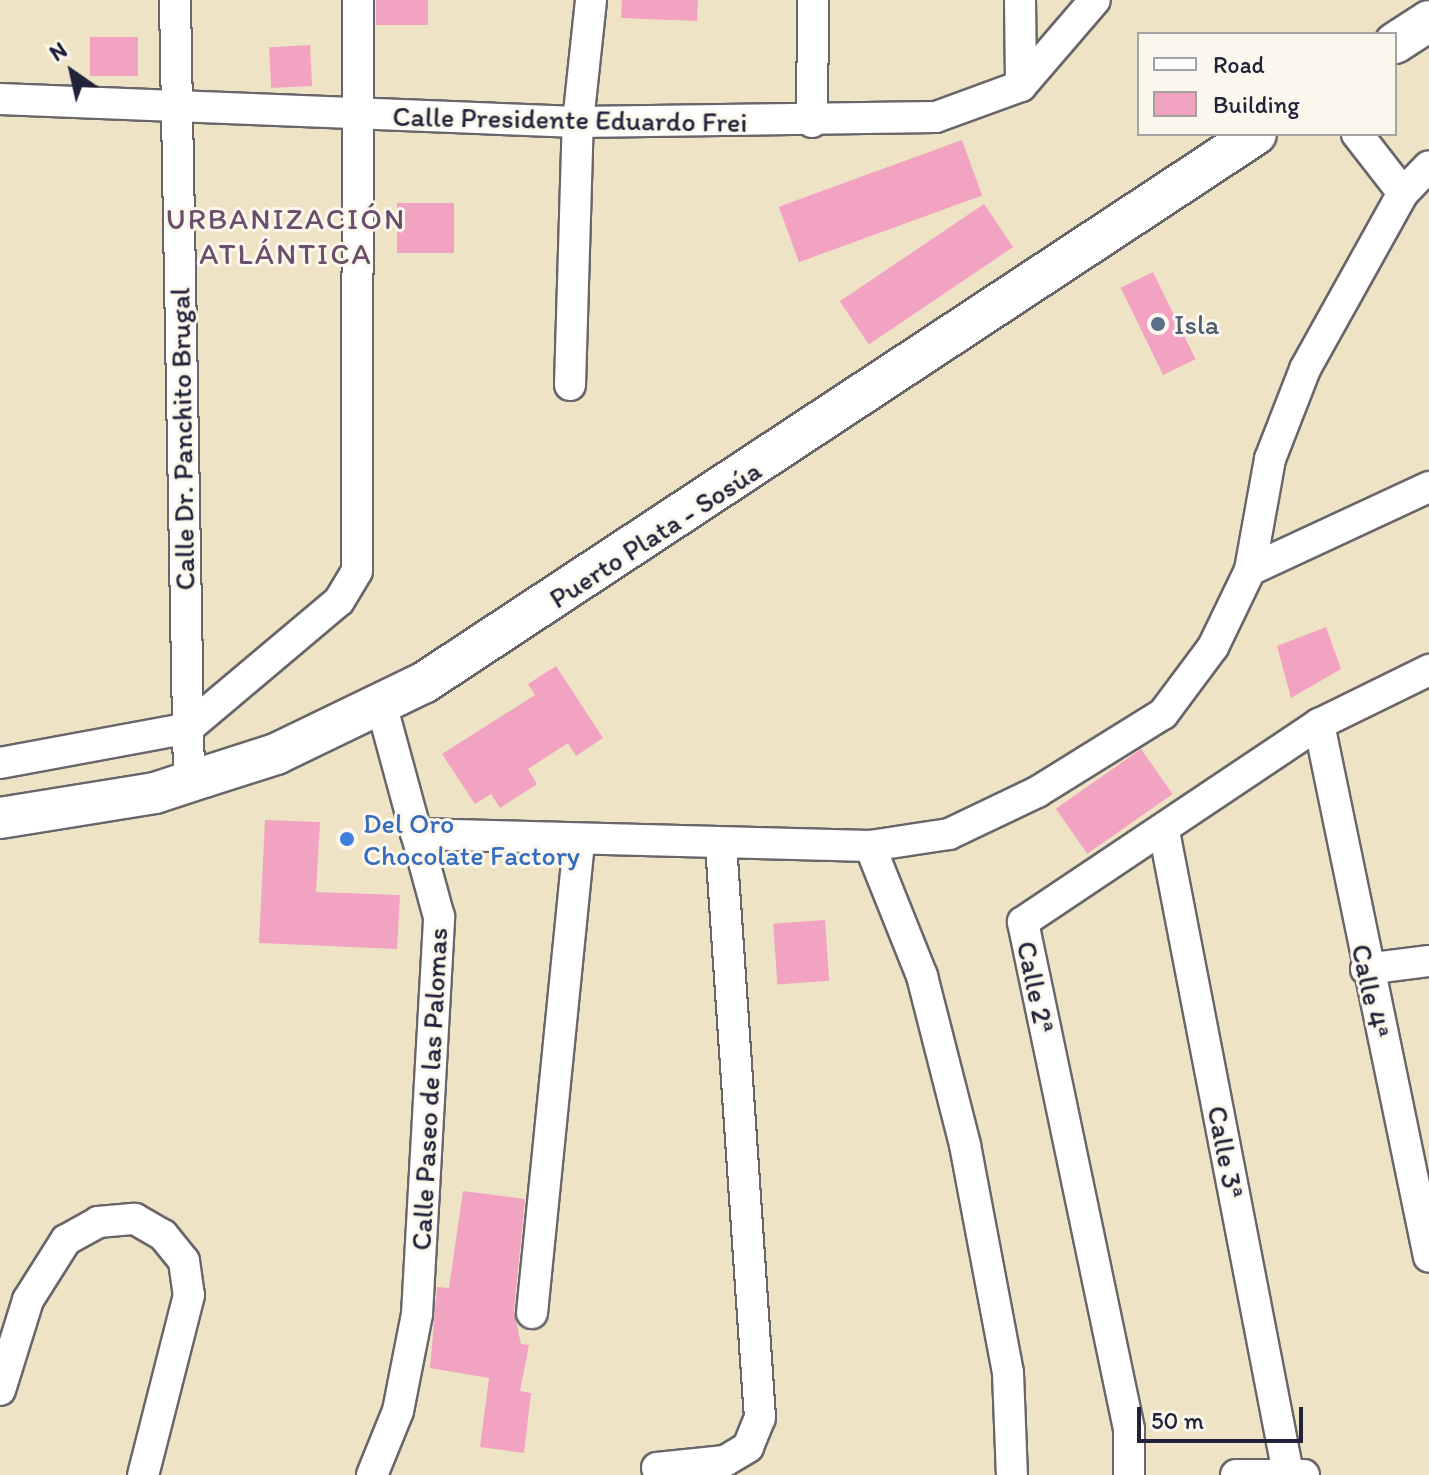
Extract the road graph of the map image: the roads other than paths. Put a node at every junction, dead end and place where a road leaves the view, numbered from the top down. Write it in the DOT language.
graph roads {
  1 [pos="175,0"];
  2 [pos="358,0"];
  3 [pos="591,0"];
  4 [pos="813,0"];
  5 [pos="1020,0"];
  6 [pos="1095,0"];
  7 [pos="1429,21"];
  8 [pos="1397,42"];
  9 [pos="1021,86"];
  10 [pos="0,99"];
  11 [pos="176,110"];
  12 [pos="359,116"];
  13 [pos="578,122"];
  14 [pos="812,122"];
  15 [pos="1253,136"];
  16 [pos="1359,136"];
  17 [pos="1429,166"];
  18 [pos="1403,193"];
  19 [pos="570,385"];
  20 [pos="1429,487"];
  21 [pos="1250,570"];
  22 [pos="1429,670"];
  23 [pos="381,704"];
  24 [pos="1319,724"];
  25 [pos="188,728"];
  26 [pos="0,763"];
  27 [pos="189,782"];
  28 [pos="0,818"];
  29 [pos="1164,831"];
  30 [pos="416,834"];
  31 [pos="579,840"];
  32 [pos="721,844"];
  33 [pos="870,846"];
  34 [pos="1429,961"];
  35 [pos="1366,969"];
  36 [pos="1429,1257"];
  37 [pos="532,1313"];
  38 [pos="0,1390"];
  39 [pos="657,1468"];
  40 [pos="1296,1474"];
  41 [pos="143,1475"];
  42 [pos="372,1475"];
  43 [pos="1012,1475"];
  44 [pos="1129,1475"];
  45 [pos="1236,1475"];
  1 -- 11 [label="street, Calle Dr. Panchito Brugal"];
  2 -- 12 [label="street"];
  3 -- 13 [label="street"];
  4 -- 14 [label="street"];
  5 -- 9 [label="street"];
  6 -- 9 [label="street, Calle Presidente Eduardo Frei"];
  7 -- 8 [label="main road"];
  9 -- 14 [label="street, Calle Presidente Eduardo Frei"];
  10 -- 11 [label="street, Calle Presidente Eduardo Frei"];
  11 -- 12 [label="street, Calle Presidente Eduardo Frei"];
  11 -- 25 [label="street, Calle Dr. Panchito Brugal"];
  12 -- 13 [label="street, Calle Presidente Eduardo Frei"];
  12 -- 25 [label="street"];
  13 -- 14 [label="street, Calle Presidente Eduardo Frei"];
  13 -- 19 [label="street"];
  15 -- 23 [label="main road, Puerto Plata - Sosúa"];
  16 -- 18 [label="street"];
  17 -- 18 [label="street"];
  18 -- 21 [label="street"];
  20 -- 21 [label="street"];
  21 -- 33 [label="street"];
  22 -- 24 [label="street, Calle 2ª"];
  23 -- 27 [label="main road, Puerto Plata - Sosúa"];
  23 -- 30 [label="street, Calle Paseo de las Palomas"];
  24 -- 29 [label="street, Calle 2ª"];
  24 -- 35 [label="street, Calle 4ª"];
  25 -- 26 [label="street"];
  25 -- 27 [label="street, Calle Dr. Panchito Brugal"];
  27 -- 28 [label="main road, Puerto Plata - Sosúa"];
  29 -- 40 [label="street, Calle 3ª"];
  29 -- 44 [label="street, Calle 2ª"];
  30 -- 31 [label="street"];
  30 -- 42 [label="street, Calle Paseo de las Palomas"];
  31 -- 32 [label="street"];
  31 -- 37 [label="street"];
  32 -- 33 [label="street"];
  32 -- 39 [label="street"];
  33 -- 43 [label="street"];
  34 -- 35 [label="street"];
  35 -- 36 [label="street, Calle 4ª"];
  38 -- 41 [label="street"];
  40 -- 45 [label="street"];
}
